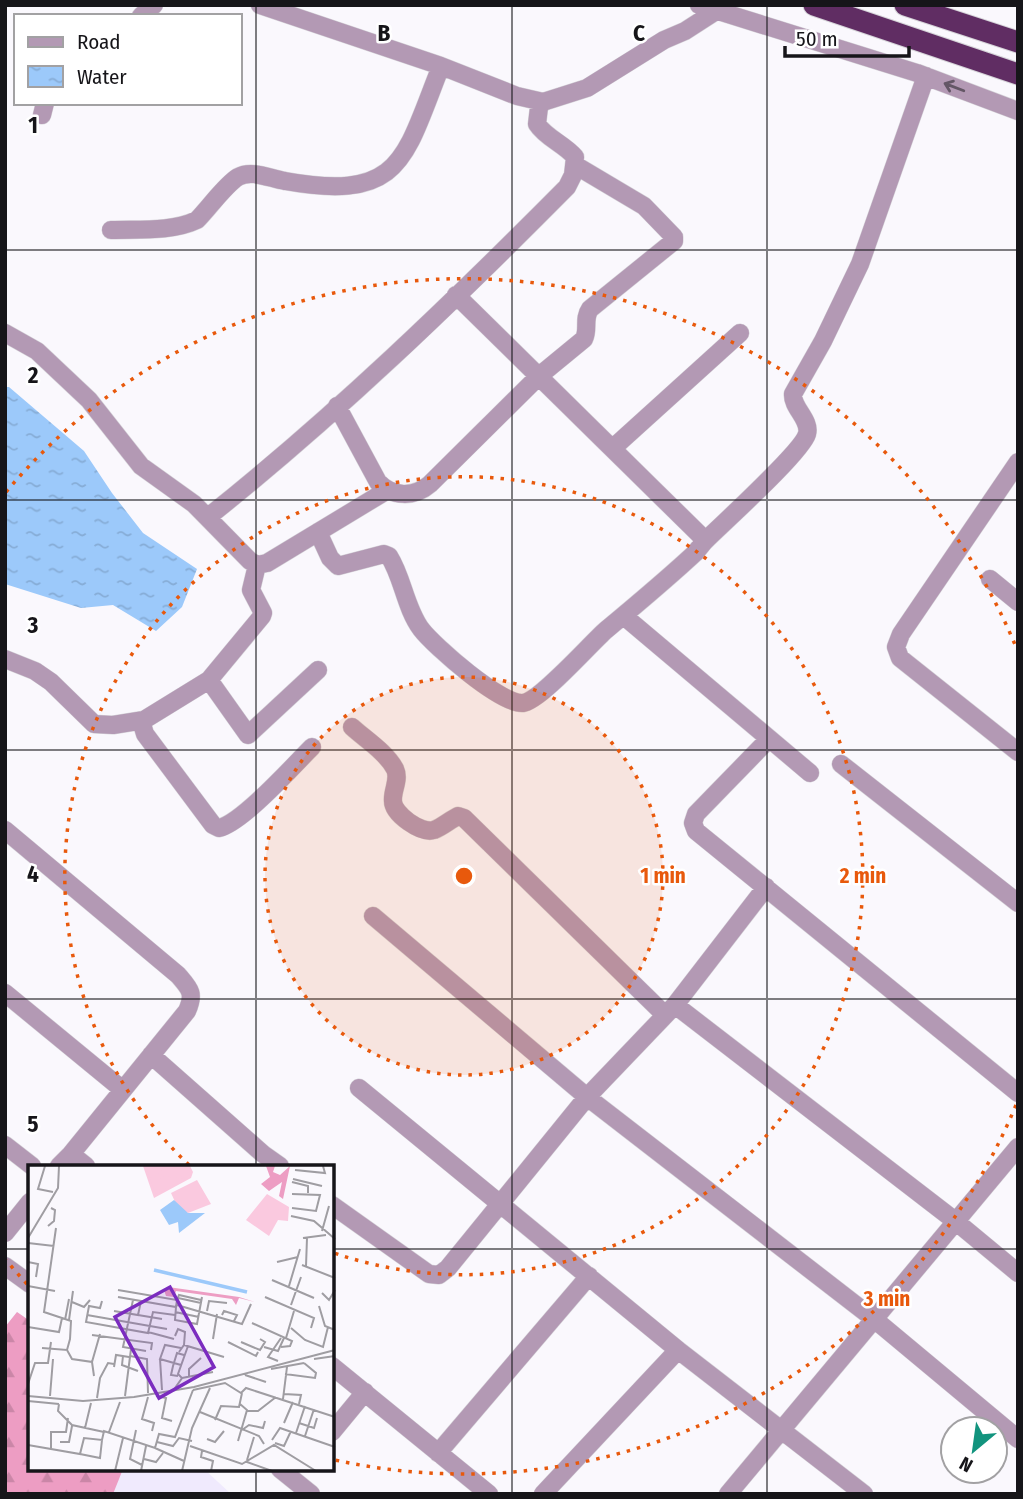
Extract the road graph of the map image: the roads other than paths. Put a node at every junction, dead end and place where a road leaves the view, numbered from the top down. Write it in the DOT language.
graph roads {
  1 [pos="260,5"];
  2 [pos="814,5"];
  3 [pos="905,5"];
  4 [pos="708,8"];
  5 [pos="1018,42"];
  6 [pos="441,66"];
  7 [pos="1018,74"];
  8 [pos="926,76"];
  9 [pos="543,103"];
  10 [pos="1018,111"];
  11 [pos="575,165"];
  12 [pos="111,230"];
  13 [pos="456,295"];
  14 [pos="740,332"];
  15 [pos="5,333"];
  16 [pos="539,376"];
  17 [pos="337,407"];
  18 [pos="613,448"];
  19 [pos="1018,462"];
  20 [pos="386,491"];
  21 [pos="208,517"];
  22 [pos="318,532"];
  23 [pos="704,542"];
  24 [pos="257,565"];
  25 [pos="990,579"];
  26 [pos="1018,602"];
  27 [pos="625,617"];
  28 [pos="5,659"];
  29 [pos="318,670"];
  30 [pos="209,680"];
  31 [pos="144,720"];
  32 [pos="352,727"];
  33 [pos="769,739"];
  34 [pos="312,747"];
  35 [pos="1018,752"];
  36 [pos="841,764"];
  37 [pos="810,773"];
  38 [pos="5,830"];
  39 [pos="766,887"];
  40 [pos="1018,903"];
  41 [pos="373,916"];
  42 [pos="5,993"];
  43 [pos="670,1010"];
  44 [pos="151,1055"];
  45 [pos="359,1088"];
  46 [pos="123,1090"];
  47 [pos="1018,1093"];
  48 [pos="587,1097"];
  49 [pos="5,1145"];
  50 [pos="1018,1147"];
  51 [pos="65,1160"];
  52 [pos="30,1165"];
  53 [pos="278,1165"];
  54 [pos="28,1204"];
  55 [pos="500,1204"];
  56 [pos="334,1206"];
  57 [pos="954,1220"];
  58 [pos="5,1233"];
  59 [pos="5,1266"];
  60 [pos="1018,1273"];
  61 [pos="589,1276"];
  62 [pos="28,1283"];
  63 [pos="874,1319"];
  64 [pos="678,1350"];
  65 [pos="334,1368"];
  66 [pos="365,1392"];
  67 [pos="782,1429"];
  68 [pos="334,1430"];
  69 [pos="1018,1439"];
  70 [pos="438,1453"];
  71 [pos="293,1473"];
  72 [pos="311,1494"];
  73 [pos="489,1494"];
  74 [pos="543,1494"];
  75 [pos="728,1494"];
  76 [pos="864,1494"];
  1 -- 6 [label="street"];
  2 -- 7 [label="highway"];
  3 -- 5 [label="highway"];
  4 -- 8 [label="street"];
  4 -- 9 [label="street"];
  6 -- 9 [label="street"];
  6 -- 12 [label="street"];
  10 -- 8 [label="street, one-way"];
  8 -- 23 [label="street"];
  9 -- 11 [label="street"];
  11 -- 13 [label="street"];
  11 -- 16 [label="street"];
  13 -- 16 [label="street"];
  13 -- 17 [label="street"];
  14 -- 18 [label="street"];
  15 -- 21 [label="street"];
  16 -- 18 [label="street"];
  16 -- 20 [label="street"];
  17 -- 20 [label="street"];
  17 -- 21 [label="street"];
  18 -- 23 [label="street"];
  19 -- 35 [label="street"];
  20 -- 22 [label="street"];
  21 -- 24 [label="street"];
  22 -- 24 [label="street"];
  22 -- 27 [label="street"];
  23 -- 27 [label="street"];
  24 -- 30 [label="street"];
  25 -- 26 [label="street"];
  27 -- 33 [label="street"];
  28 -- 31 [label="street"];
  29 -- 30 [label="street"];
  30 -- 31 [label="street"];
  31 -- 34 [label="street"];
  32 -- 43 [label="street"];
  33 -- 37 [label="street"];
  33 -- 39 [label="street"];
  36 -- 40 [label="street"];
  38 -- 44 [label="street"];
  39 -- 43 [label="street"];
  39 -- 47 [label="street"];
  41 -- 48 [label="street"];
  42 -- 46 [label="street"];
  43 -- 48 [label="street"];
  43 -- 57 [label="street"];
  44 -- 46 [label="street"];
  44 -- 53 [label="street"];
  45 -- 55 [label="street"];
  46 -- 51 [label="street"];
  48 -- 55 [label="street"];
  48 -- 63 [label="street"];
  49 -- 52 [label="street"];
  50 -- 57 [label="street"];
  54 -- 58 [label="street"];
  55 -- 56 [label="street"];
  55 -- 61 [label="street"];
  57 -- 60 [label="street"];
  57 -- 63 [label="street"];
  59 -- 62 [label="street"];
  61 -- 64 [label="street"];
  61 -- 70 [label="street"];
  63 -- 67 [label="street"];
  63 -- 69 [label="street"];
  64 -- 67 [label="street"];
  64 -- 74 [label="street"];
  65 -- 66 [label="street"];
  66 -- 68 [label="street"];
  66 -- 70 [label="street"];
  67 -- 75 [label="street"];
  67 -- 76 [label="street"];
  70 -- 73 [label="street"];
  71 -- 72 [label="street"];
}
